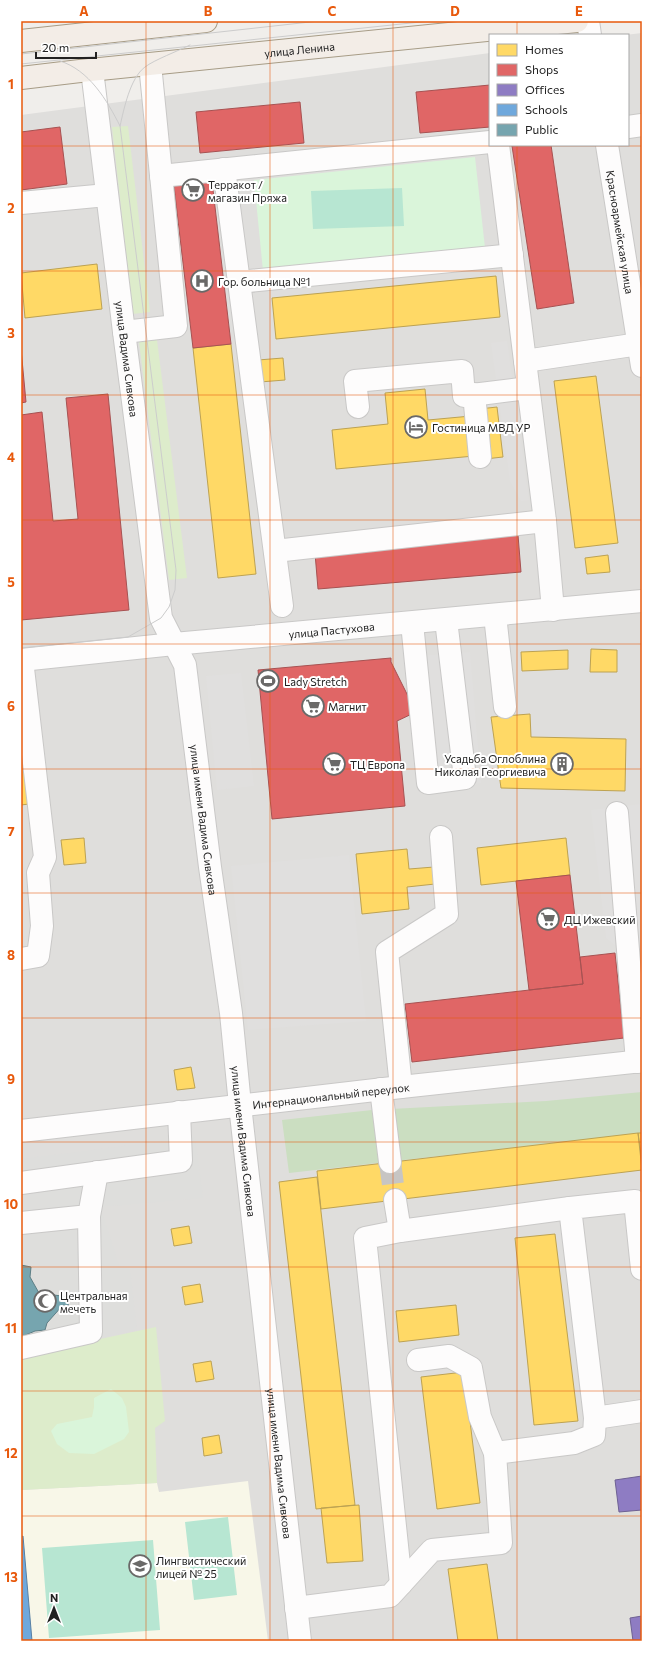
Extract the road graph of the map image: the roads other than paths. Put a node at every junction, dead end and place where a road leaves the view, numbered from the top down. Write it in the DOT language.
graph roads {
  1 [pos="206,21"];
  2 [pos="578,21"];
  3 [pos="588,21"];
  4 [pos="590,34"];
  5 [pos="21,41"];
  6 [pos="150,64"];
  7 [pos="92,70"];
  8 [pos="21,78"];
  9 [pos="642,125"];
  10 [pos="629,127"];
  11 [pos="489,142"];
  12 [pos="498,146"];
  13 [pos="607,146"];
  14 [pos="224,169"];
  15 [pos="161,176"];
  16 [pos="107,195"];
  17 [pos="21,203"];
  18 [pos="512,255"];
  19 [pos="239,282"];
  20 [pos="124,332"];
  21 [pos="638,344"];
  22 [pos="525,361"];
  23 [pos="642,366"];
  24 [pos="528,388"];
  25 [pos="474,394"];
  26 [pos="358,407"];
  27 [pos="480,457"];
  28 [pos="545,521"];
  29 [pos="275,552"];
  30 [pos="642,601"];
  31 [pos="282,606"];
  32 [pos="553,610"];
  33 [pos="495,615"];
  34 [pos="446,620"];
  35 [pos="412,623"];
  36 [pos="174,644"];
  37 [pos="21,660"];
  38 [pos="505,707"];
  39 [pos="617,812"];
  40 [pos="441,837"];
  41 [pos="21,959"];
  42 [pos="639,1062"];
  43 [pos="391,1088"];
  44 [pos="240,1105"];
  45 [pos="179,1112"];
  46 [pos="21,1131"];
  47 [pos="390,1162"];
  48 [pos="97,1172"];
  49 [pos="21,1183"];
  50 [pos="395,1200"];
  51 [pos="570,1208"];
  52 [pos="89,1216"];
  53 [pos="21,1223"];
  54 [pos="400,1231"];
  55 [pos="642,1269"];
  56 [pos="21,1348"];
  57 [pos="418,1360"];
  58 [pos="642,1411"];
  59 [pos="595,1418"];
  60 [pos="495,1453"];
  61 [pos="401,1584"];
  62 [pos="296,1608"];
  63 [pos="300,1641"];
  1 -- 5 [label="main road"];
  2 -- 6 [label="main road, улица Ленина"];
  3 -- 4 [label="street"];
  6 -- 7 [label="main road, улица Ленина"];
  6 -- 15 [label="street"];
  7 -- 8 [label="main road, улица Ленина"];
  7 -- 16 [label="street, улица Вадима Сивкова"];
  9 -- 10 [label="street"];
  11 -- 14 [label="street"];
  12 -- 18 [label="street"];
  13 -- 21 [label="street, Красноармейская улица"];
  14 -- 15 [label="street"];
  14 -- 19 [label="street"];
  15 -- 20 [label="street"];
  16 -- 17 [label="street"];
  16 -- 20 [label="street, улица Вадима Сивкова"];
  18 -- 19 [label="street"];
  18 -- 22 [label="street"];
  19 -- 29 [label="street"];
  20 -- 36 [label="street, улица Вадима Сивкова"];
  21 -- 22 [label="street"];
  21 -- 23 [label="street, Красноармейская улица"];
  22 -- 24 [label="street"];
  24 -- 25 [label="street"];
  24 -- 28 [label="street"];
  25 -- 26 [label="street"];
  25 -- 27 [label="street"];
  28 -- 29 [label="street"];
  28 -- 32 [label="street"];
  29 -- 31 [label="street"];
  30 -- 32 [label="street, улица Пастухова"];
  32 -- 33 [label="street, улица Пастухова"];
  33 -- 34 [label="street, улица Пастухова"];
  33 -- 38 [label="street"];
  34 -- 35 [label="street, улица Пастухова"];
  34 -- 35 [label="street"];
  35 -- 36 [label="street, улица Пастухова"];
  36 -- 37 [label="street, улица Пастухова"];
  36 -- 44 [label="street, улица имени Вадима Сивкова"];
  37 -- 41 [label="street"];
  39 -- 42 [label="street"];
  40 -- 43 [label="street"];
  42 -- 43 [label="street, Интернациональный переулок"];
  43 -- 44 [label="street, Интернациональный переулок"];
  43 -- 47 [label="street"];
  44 -- 45 [label="street, Интернациональный переулок"];
  44 -- 62 [label="street, улица имени Вадима Сивкова"];
  45 -- 46 [label="street, Интернациональный переулок"];
  45 -- 48 [label="street"];
  48 -- 49 [label="street"];
  48 -- 52 [label="street"];
  50 -- 54 [label="street"];
  51 -- 54 [label="street"];
  51 -- 55 [label="street"];
  51 -- 59 [label="street"];
  52 -- 53 [label="street"];
  52 -- 56 [label="street"];
  54 -- 61 [label="street"];
  57 -- 60 [label="street"];
  58 -- 59 [label="street"];
  59 -- 60 [label="street"];
  60 -- 61 [label="street"];
  61 -- 62 [label="street"];
  62 -- 63 [label="street, улица имени Вадима Сивкова"];
}
